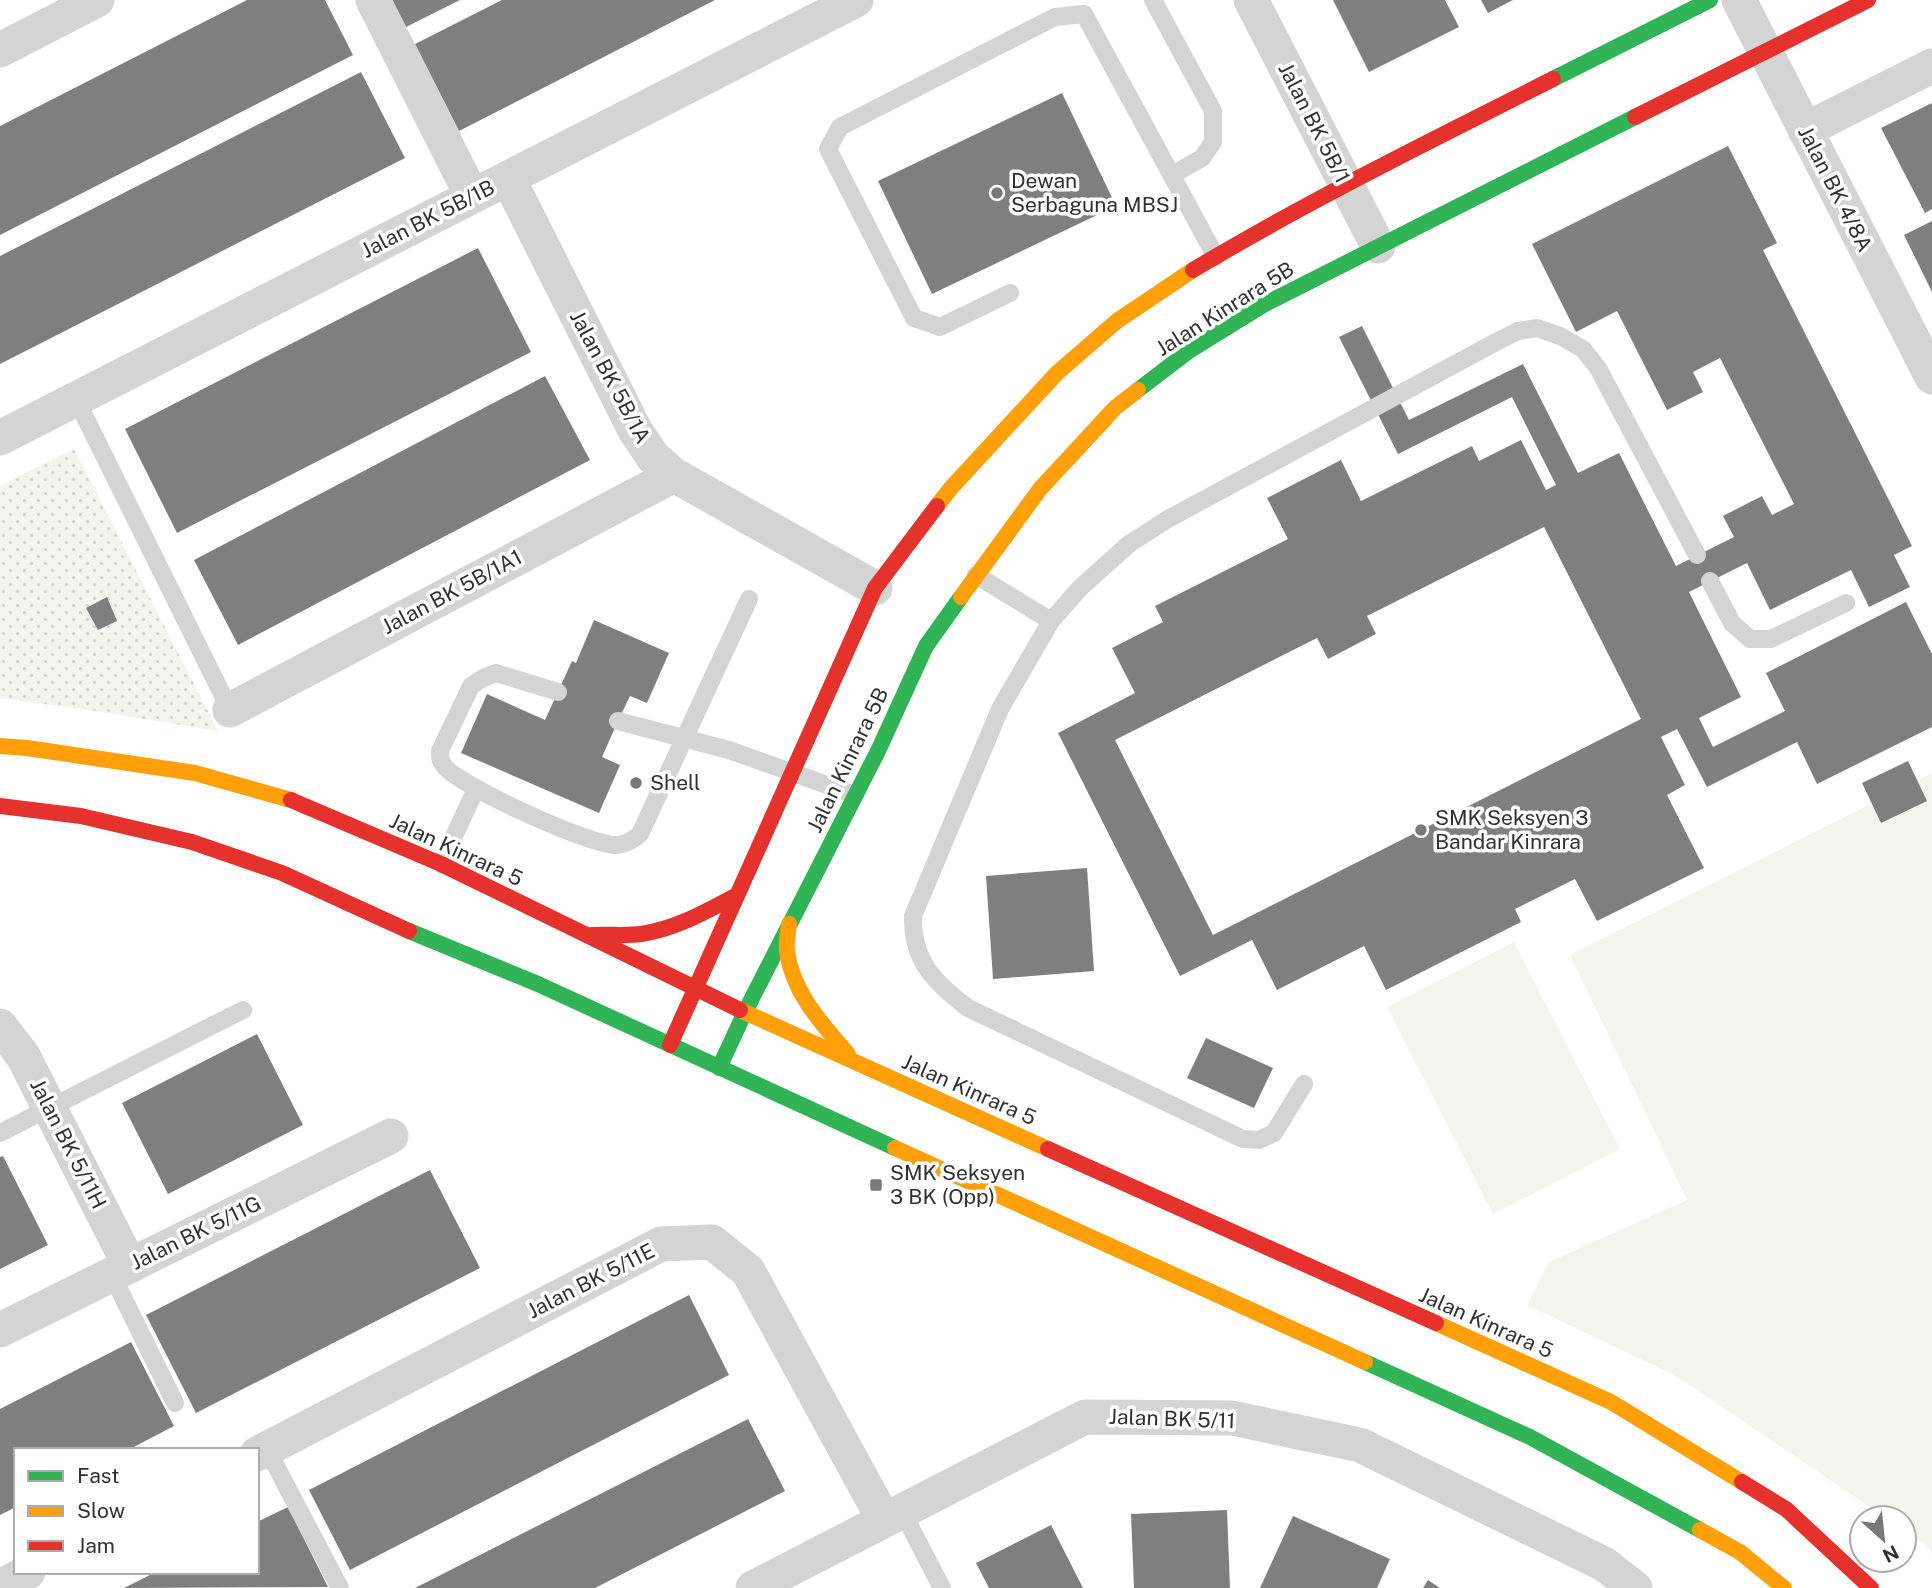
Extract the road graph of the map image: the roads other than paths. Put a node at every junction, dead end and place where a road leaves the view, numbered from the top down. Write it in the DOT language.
graph roads {
  1 [pos="97,0"];
  2 [pos="373,0"];
  3 [pos="856,0"];
  4 [pos="1153,0"];
  5 [pos="1251,0"];
  6 [pos="1710,0"];
  7 [pos="1739,0"];
  8 [pos="1868,0"];
  9 [pos="1088,7"];
  10 [pos="0,50"];
  11 [pos="1765,51"];
  12 [pos="1932,66"];
  13 [pos="1805,130"];
  14 [pos="1172,175"];
  15 [pos="508,178"];
  16 [pos="1346,184"];
  17 [pos="472,196"];
  18 [pos="1378,246"];
  19 [pos="1216,257"];
  20 [pos="1010,293"];
  21 [pos="1932,377"];
  22 [pos="76,399"];
  23 [pos="0,438"];
  24 [pos="674,475"];
  25 [pos="1697,555"];
  26 [pos="976,575"];
  27 [pos="1710,581"];
  28 [pos="875,588"];
  29 [pos="749,600"];
  30 [pos="1846,603"];
  31 [pos="1051,621"];
  32 [pos="558,692"];
  33 [pos="230,710"];
  34 [pos="618,721"];
  35 [pos="684,739"];
  36 [pos="0,746"];
  37 [pos="792,771"];
  38 [pos="476,789"];
  39 [pos="855,795"];
  40 [pos="0,806"];
  41 [pos="441,864"];
  42 [pos="737,895"];
  43 [pos="789,924"];
  44 [pos="586,935"];
  45 [pos="695,988"];
  46 [pos="243,1010"];
  47 [pos="745,1012"];
  48 [pos="0,1026"];
  49 [pos="670,1045"];
  50 [pos="854,1061"];
  51 [pos="719,1068"];
  52 [pos="1304,1084"];
  53 [pos="51,1107"];
  54 [pos="0,1133"];
  55 [pos="391,1136"];
  56 [pos="121,1270"];
  57 [pos="0,1330"];
  58 [pos="175,1403"];
  59 [pos="262,1452"];
  60 [pos="893,1516"];
  61 [pos="24,1574"];
  62 [pos="0,1587"];
  63 [pos="340,1588"];
  64 [pos="753,1588"];
  65 [pos="942,1588"];
  66 [pos="1635,1588"];
  67 [pos="1784,1588"];
  68 [pos="1871,1588"];
  1 -- 10 [label="street"];
  2 -- 17 [label="street"];
  3 -- 15 [label="street, Jalan BK 5B/1B"];
  4 -- 14 [label="lane"];
  5 -- 16 [label="street, Jalan BK 5B/1"];
  6 -- 16 [label="main road"];
  7 -- 11 [label="street, Jalan BK 4/8A"];
  8 -- 11 [label="main road, Jalan Kinrara 5B"];
  9 -- 14 [label="lane"];
  9 -- 20 [label="lane"];
  11 -- 13 [label="street, Jalan BK 4/8A"];
  11 -- 18 [label="main road, Jalan Kinrara 5B"];
  12 -- 13 [label="street"];
  13 -- 21 [label="street, Jalan BK 4/8A"];
  14 -- 19 [label="lane"];
  15 -- 17 [label="street, Jalan BK 5B/1B"];
  15 -- 24 [label="street, Jalan BK 5B/1A"];
  16 -- 18 [label="street, Jalan BK 5B/1"];
  16 -- 19 [label="main road"];
  17 -- 22 [label="street, Jalan BK 5B/1B"];
  18 -- 26 [label="main road, Jalan Kinrara 5B"];
  19 -- 28 [label="main road"];
  22 -- 23 [label="street, Jalan BK 5B/1B"];
  22 -- 33 [label="lane"];
  24 -- 28 [label="street, Jalan BK 5B/1A"];
  24 -- 33 [label="street, Jalan BK 5B/1A1"];
  25 -- 31 [label="lane"];
  26 -- 31 [label="lane"];
  26 -- 39 [label="main road, Jalan Kinrara 5B"];
  27 -- 30 [label="lane"];
  28 -- 37 [label="main road"];
  29 -- 35 [label="lane"];
  31 -- 52 [label="lane"];
  32 -- 38 [label="lane"];
  34 -- 35 [label="lane"];
  35 -- 37 [label="lane"];
  35 -- 38 [label="lane"];
  36 -- 41 [label="main road, Jalan Kinrara 5"];
  37 -- 39 [label="lane"];
  37 -- 42 [label="main road"];
  38 -- 41 [label="lane"];
  39 -- 43 [label="main road, Jalan Kinrara 5B"];
  40 -- 49 [label="main road"];
  41 -- 44 [label="main road, Jalan Kinrara 5"];
  42 -- 44 [label="main road"];
  42 -- 45 [label="main road"];
  43 -- 47 [label="main road, Jalan Kinrara 5B"];
  43 -- 50 [label="main road"];
  44 -- 45 [label="main road, Jalan Kinrara 5"];
  45 -- 47 [label="main road, Jalan Kinrara 5"];
  45 -- 49 [label="main road"];
  46 -- 53 [label="lane"];
  47 -- 50 [label="main road, Jalan Kinrara 5"];
  47 -- 51 [label="main road, Jalan Kinrara 5B"];
  48 -- 53 [label="street, Jalan BK 5/11H"];
  49 -- 51 [label="main road"];
  50 -- 68 [label="main road, Jalan Kinrara 5"];
  51 -- 67 [label="main road"];
  53 -- 54 [label="lane"];
  53 -- 56 [label="street, Jalan BK 5/11H"];
  55 -- 56 [label="street, Jalan BK 5/11G"];
  56 -- 57 [label="street, Jalan BK 5/11G"];
  56 -- 58 [label="lane"];
  59 -- 60 [label="street, Jalan BK 5/11E"];
  59 -- 63 [label="lane"];
  60 -- 64 [label="street, Jalan BK 5/11"];
  60 -- 65 [label="lane"];
  60 -- 66 [label="street, Jalan BK 5/11"];
  61 -- 62 [label="street"];
}
